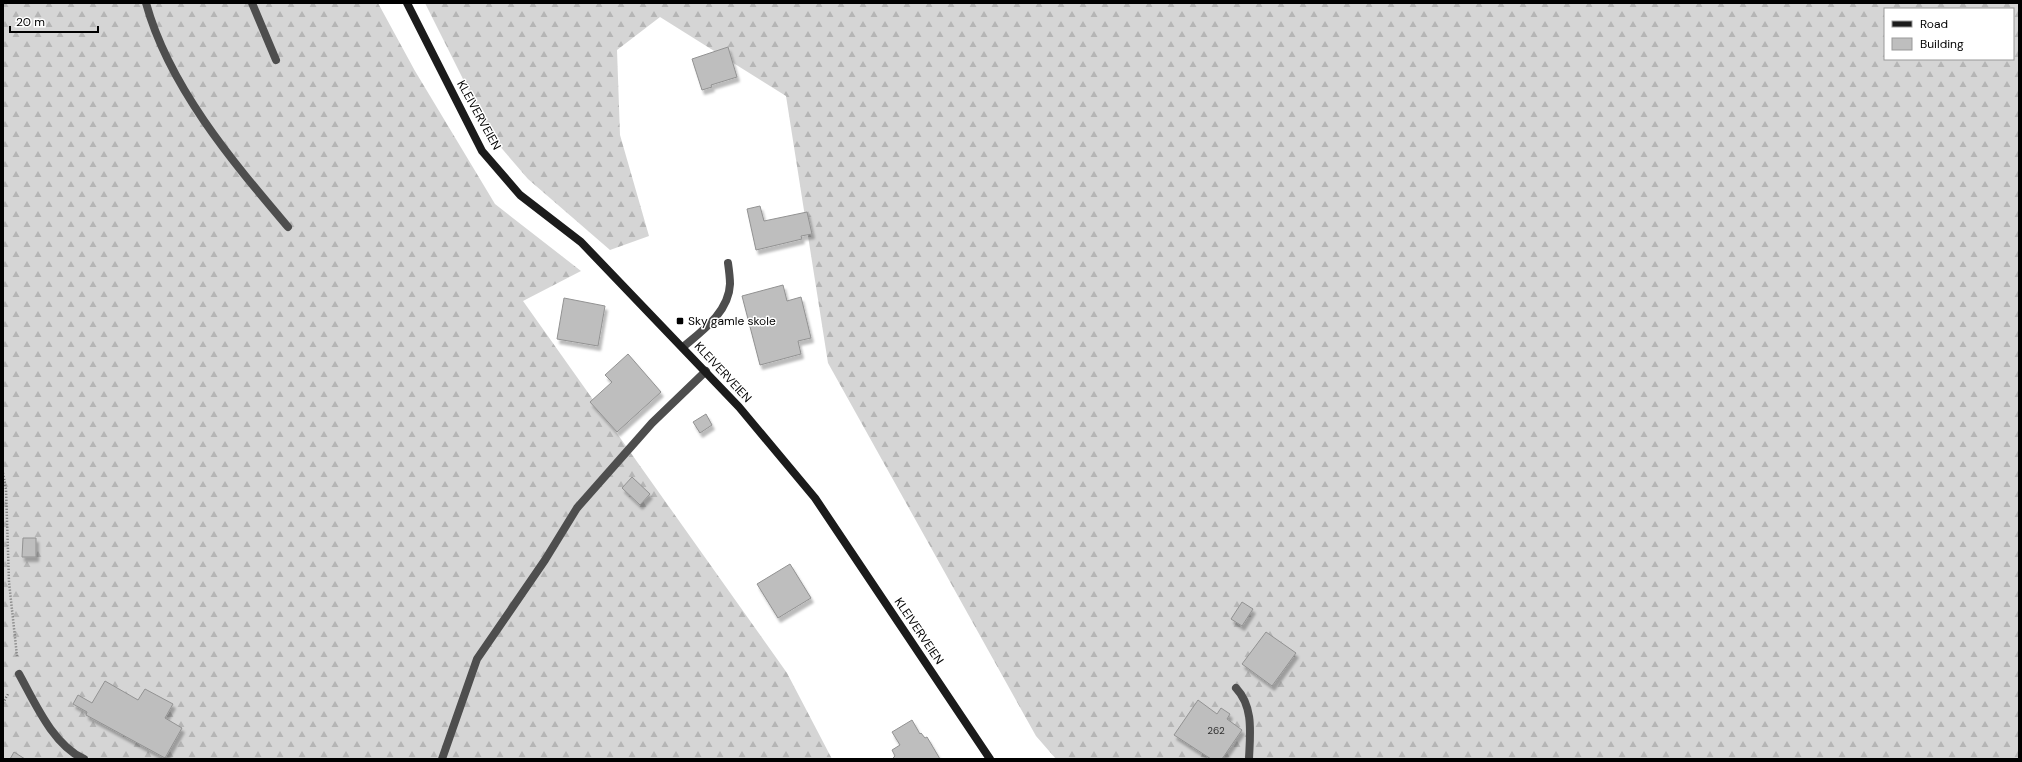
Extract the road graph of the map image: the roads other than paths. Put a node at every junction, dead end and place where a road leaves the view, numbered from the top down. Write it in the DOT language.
graph roads {
  1 [pos="146,3"];
  2 [pos="252,3"];
  3 [pos="406,3"];
  4 [pos="276,60"];
  5 [pos="288,227"];
  6 [pos="728,263"];
  7 [pos="683,347"];
  8 [pos="706,371"];
  9 [pos="19,674"];
  10 [pos="1236,688"];
  11 [pos="84,759"];
  12 [pos="442,759"];
  13 [pos="990,759"];
  14 [pos="1249,759"];
  1 -- 5 [label="lane"];
  2 -- 4 [label="lane"];
  3 -- 7 [label="street, KLEIVERVEIEN"];
  6 -- 7 [label="lane"];
  7 -- 8 [label="street, KLEIVERVEIEN"];
  8 -- 12 [label="lane"];
  8 -- 13 [label="street, KLEIVERVEIEN"];
  9 -- 11 [label="lane"];
  10 -- 14 [label="lane"];
}
